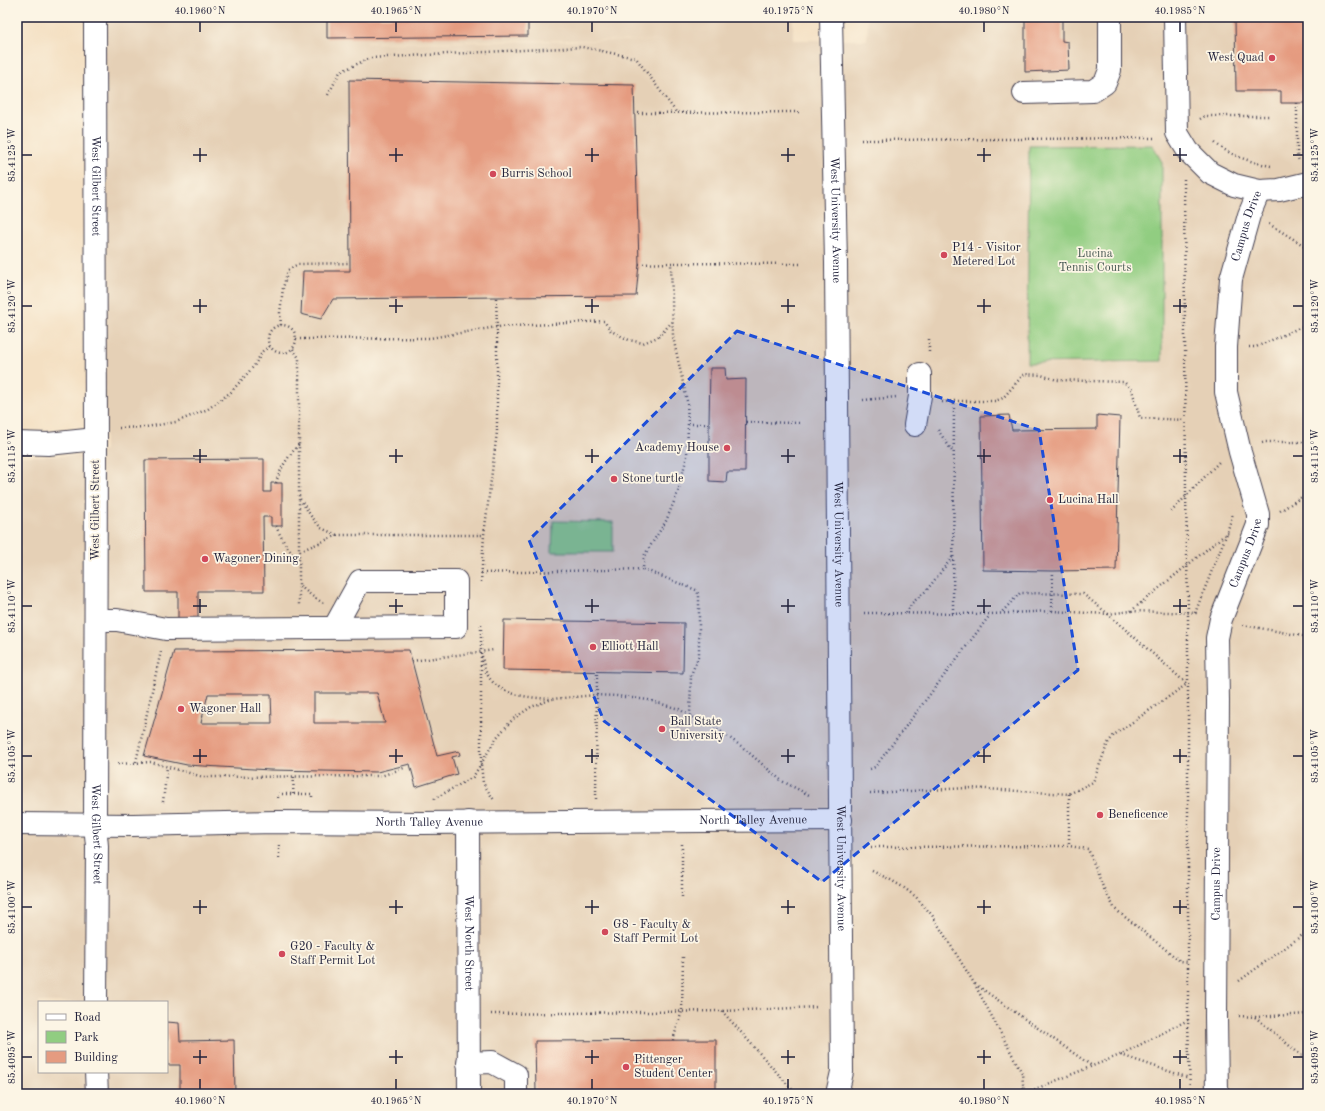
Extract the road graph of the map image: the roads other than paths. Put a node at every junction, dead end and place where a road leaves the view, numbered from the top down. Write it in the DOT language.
graph roads {
  1 [pos="94,17"];
  2 [pos="831,17"];
  3 [pos="1110,17"];
  4 [pos="1175,17"];
  5 [pos="1024,93"];
  6 [pos="1304,175"];
  7 [pos="1259,190"];
  8 [pos="920,374"];
  9 [pos="915,425"];
  10 [pos="96,439"];
  11 [pos="17,443"];
  12 [pos="96,620"];
  13 [pos="334,628"];
  14 [pos="841,820"];
  15 [pos="468,822"];
  16 [pos="17,824"];
  17 [pos="95,824"];
  18 [pos="96,1001"];
  19 [pos="468,1063"];
  20 [pos="842,1072"];
  21 [pos="96,1073"];
  22 [pos="97,1094"];
  23 [pos="469,1094"];
  24 [pos="516,1094"];
  25 [pos="837,1094"];
  26 [pos="850,1094"];
  27 [pos="1218,1094"];
  1 -- 10 [label="street, West Gilbert Street"];
  2 -- 14 [label="street, West University Avenue"];
  3 -- 5 [label="street"];
  4 -- 7 [label="street, Campus Drive"];
  6 -- 7 [label="street"];
  7 -- 27 [label="street, Campus Drive"];
  8 -- 9 [label="street"];
  10 -- 11 [label="street"];
  10 -- 12 [label="street, West Gilbert Street"];
  12 -- 13 [label="street"];
  12 -- 17 [label="street, West Gilbert Street"];
  13 -- 13 [label="street"];
  14 -- 15 [label="street, North Talley Avenue"];
  14 -- 20 [label="street, West University Avenue"];
  15 -- 17 [label="street, North Talley Avenue"];
  15 -- 19 [label="street, West North Street"];
  16 -- 17 [label="street, North Talley Avenue"];
  17 -- 18 [label="street, West Gilbert Street"];
  19 -- 23 [label="street, West North Street"];
  19 -- 24 [label="street"];
  20 -- 25 [label="street, West University Avenue"];
  20 -- 26 [label="street, West University Avenue"];
  21 -- 22 [label="street"];
}
